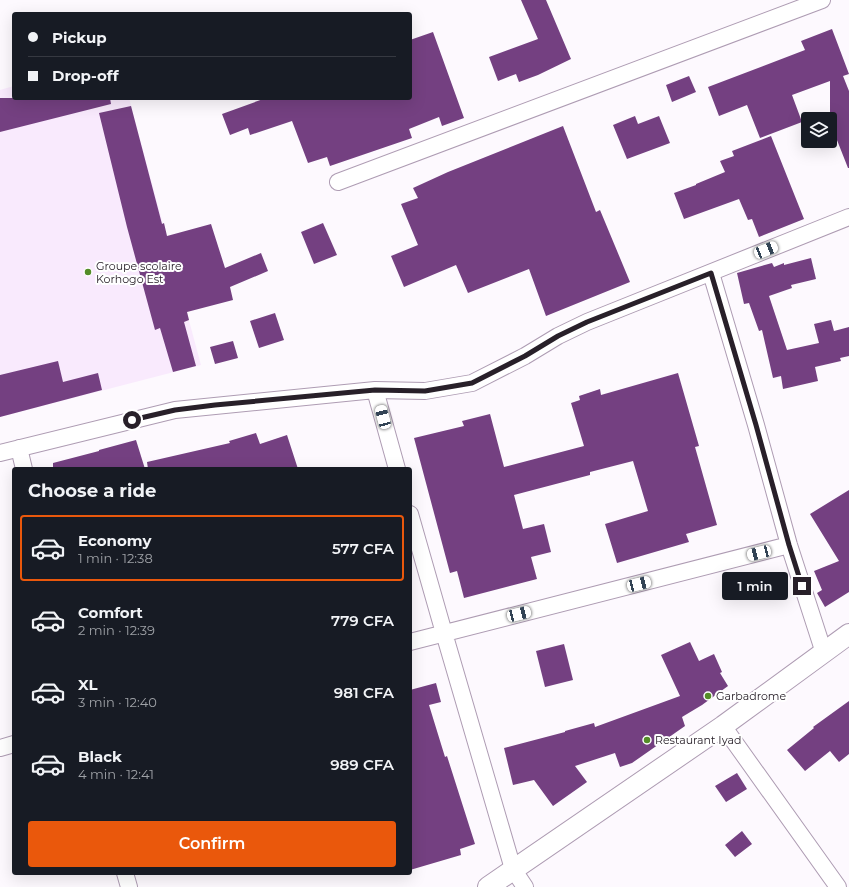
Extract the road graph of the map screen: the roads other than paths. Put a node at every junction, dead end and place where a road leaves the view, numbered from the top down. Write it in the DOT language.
graph roads {
  1 [pos="822,0"];
  2 [pos="338,182"];
  3 [pos="849,217"];
  4 [pos="711,273"];
  5 [pos="375,390"];
  6 [pos="19,448"];
  7 [pos="0,453"];
  8 [pos="24,467"];
  9 [pos="397,467"];
  10 [pos="412,521"];
  11 [pos="789,545"];
  12 [pos="444,633"];
  13 [pos="849,634"];
  14 [pos="412,641"];
  15 [pos="824,653"];
  16 [pos="723,726"];
  17 [pos="12,745"];
  18 [pos="0,748"];
  19 [pos="513,869"];
  20 [pos="126,875"];
  21 [pos="129,887"];
  22 [pos="488,887"];
  23 [pos="525,887"];
  24 [pos="838,887"];
  1 -- 2 [label="street"];
  3 -- 4 [label="street"];
  4 -- 5 [label="street"];
  4 -- 11 [label="street"];
  5 -- 6 [label="street"];
  5 -- 9 [label="street"];
  6 -- 7 [label="street"];
  6 -- 8 [label="street"];
  10 -- 12 [label="street"];
  11 -- 12 [label="street"];
  11 -- 15 [label="street"];
  12 -- 14 [label="street"];
  12 -- 19 [label="street"];
  13 -- 15 [label="street"];
  15 -- 16 [label="street"];
  16 -- 19 [label="street"];
  16 -- 24 [label="street"];
  17 -- 18 [label="street"];
  19 -- 22 [label="street"];
  19 -- 23 [label="street"];
  20 -- 21 [label="street"];
}
